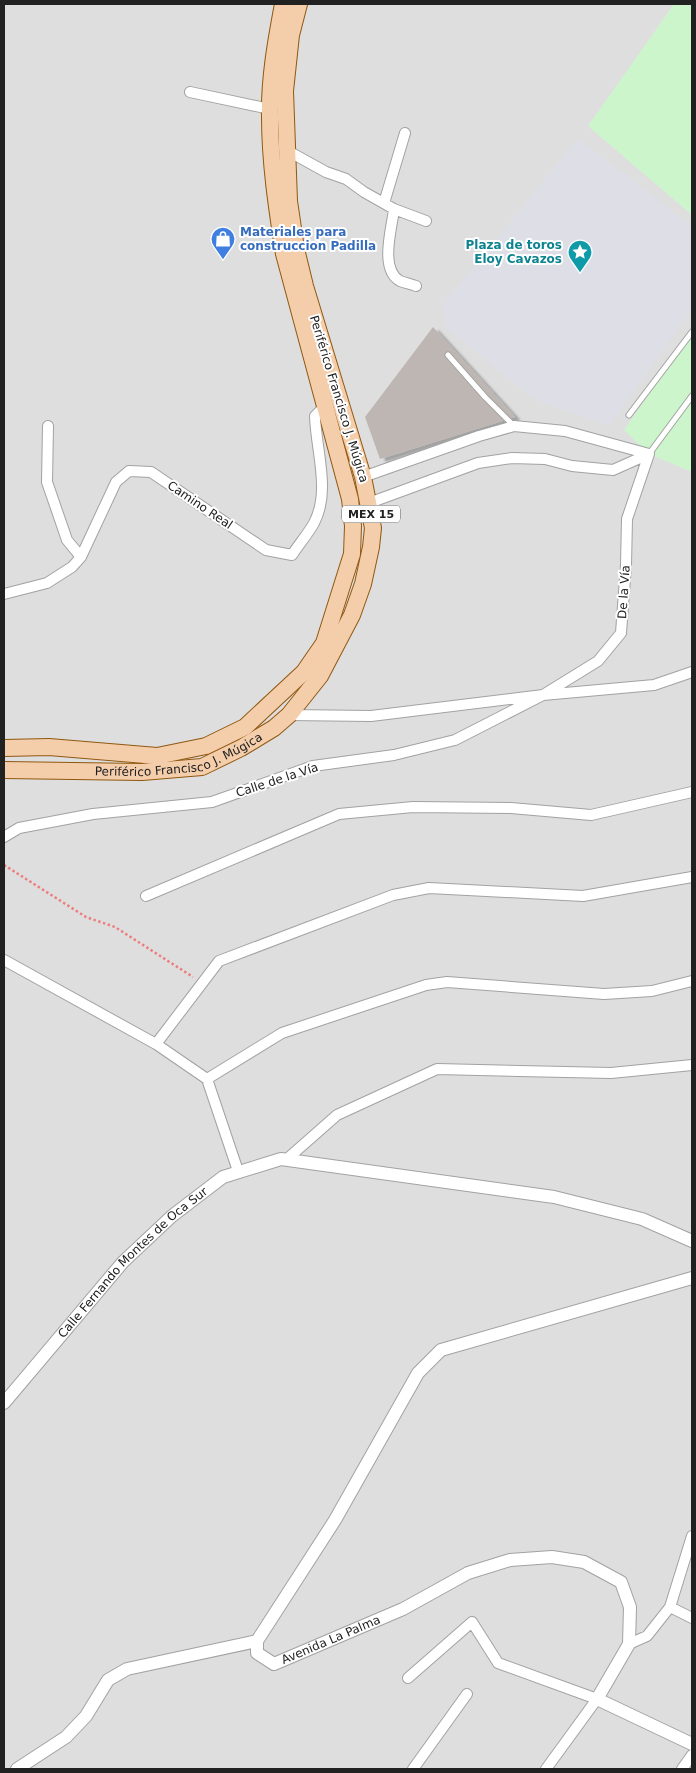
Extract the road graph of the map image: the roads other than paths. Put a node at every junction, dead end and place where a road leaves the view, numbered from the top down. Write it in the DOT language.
graph roads {
  1 [pos="283,4"];
  2 [pos="299,4"];
  3 [pos="190,92"];
  4 [pos="270,110"];
  5 [pos="405,133"];
  6 [pos="288,151"];
  7 [pos="384,203"];
  8 [pos="394,209"];
  9 [pos="426,221"];
  10 [pos="416,286"];
  11 [pos="692,332"];
  12 [pos="448,355"];
  13 [pos="692,396"];
  14 [pos="326,405"];
  15 [pos="629,415"];
  16 [pos="48,426"];
  17 [pos="514,426"];
  18 [pos="649,454"];
  19 [pos="363,477"];
  20 [pos="369,503"];
  21 [pos="81,557"];
  22 [pos="4,594"];
  23 [pos="692,672"];
  24 [pos="543,694"];
  25 [pos="289,715"];
  26 [pos="4,748"];
  27 [pos="4,770"];
  28 [pos="692,792"];
  29 [pos="4,837"];
  30 [pos="692,877"];
  31 [pos="146,896"];
  32 [pos="4,960"];
  33 [pos="692,981"];
  34 [pos="156,1044"];
  35 [pos="692,1065"];
  36 [pos="207,1079"];
  37 [pos="287,1159"];
  38 [pos="238,1171"];
  39 [pos="692,1241"];
  40 [pos="692,1278"];
  41 [pos="4,1403"];
  42 [pos="692,1536"];
  43 [pos="670,1607"];
  44 [pos="692,1618"];
  45 [pos="257,1642"];
  46 [pos="628,1644"];
  47 [pos="408,1678"];
  48 [pos="467,1694"];
  49 [pos="597,1699"];
  50 [pos="692,1744"];
  51 [pos="692,1755"];
  52 [pos="17,1769"];
  53 [pos="413,1769"];
  54 [pos="546,1769"];
  55 [pos="682,1769"];
  1 -- 4 [label="main road, Periférico Francisco J. Múgica / MEX 15"];
  2 -- 6 [label="main road, Periférico Francisco J. Múgica / MEX 15"];
  3 -- 4 [label="street"];
  4 -- 14 [label="main road, Periférico Francisco J. Múgica / MEX 15"];
  5 -- 7 [label="street"];
  6 -- 7 [label="street"];
  6 -- 19 [label="main road, Periférico Francisco J. Múgica / MEX 15"];
  7 -- 8 [label="street"];
  8 -- 9 [label="street"];
  8 -- 10 [label="street"];
  11 -- 15 [label="lane"];
  12 -- 17 [label="lane"];
  13 -- 18 [label="lane"];
  14 -- 21 [label="street, Camino Real"];
  14 -- 26 [label="main road, Periférico Francisco J. Múgica / MEX 15"];
  16 -- 21 [label="street"];
  17 -- 18 [label="street"];
  17 -- 19 [label="street"];
  18 -- 20 [label="street"];
  18 -- 24 [label="street, De la Vía"];
  19 -- 20 [label="main road, Periférico Francisco J. Múgica / MEX 15"];
  20 -- 25 [label="main road, Periférico Francisco J. Múgica / MEX 15"];
  21 -- 22 [label="street, Camino Real"];
  23 -- 24 [label="street"];
  24 -- 25 [label="street"];
  24 -- 29 [label="street, Calle de la Vía"];
  25 -- 27 [label="main road, Periférico Francisco J. Múgica / MEX 15"];
  28 -- 31 [label="street"];
  30 -- 34 [label="street"];
  32 -- 34 [label="street"];
  33 -- 36 [label="street"];
  34 -- 36 [label="street"];
  35 -- 37 [label="street"];
  36 -- 38 [label="street"];
  37 -- 38 [label="street, Calle Fernando Montes de Oca Sur"];
  37 -- 39 [label="street"];
  38 -- 41 [label="street, Calle Fernando Montes de Oca Sur"];
  40 -- 45 [label="street"];
  42 -- 43 [label="street"];
  43 -- 44 [label="street"];
  43 -- 46 [label="street"];
  45 -- 46 [label="street, Avenida La Palma"];
  45 -- 52 [label="street"];
  46 -- 49 [label="street"];
  47 -- 49 [label="street"];
  48 -- 53 [label="street"];
  49 -- 50 [label="street"];
  49 -- 54 [label="street"];
  51 -- 55 [label="street"];
}
